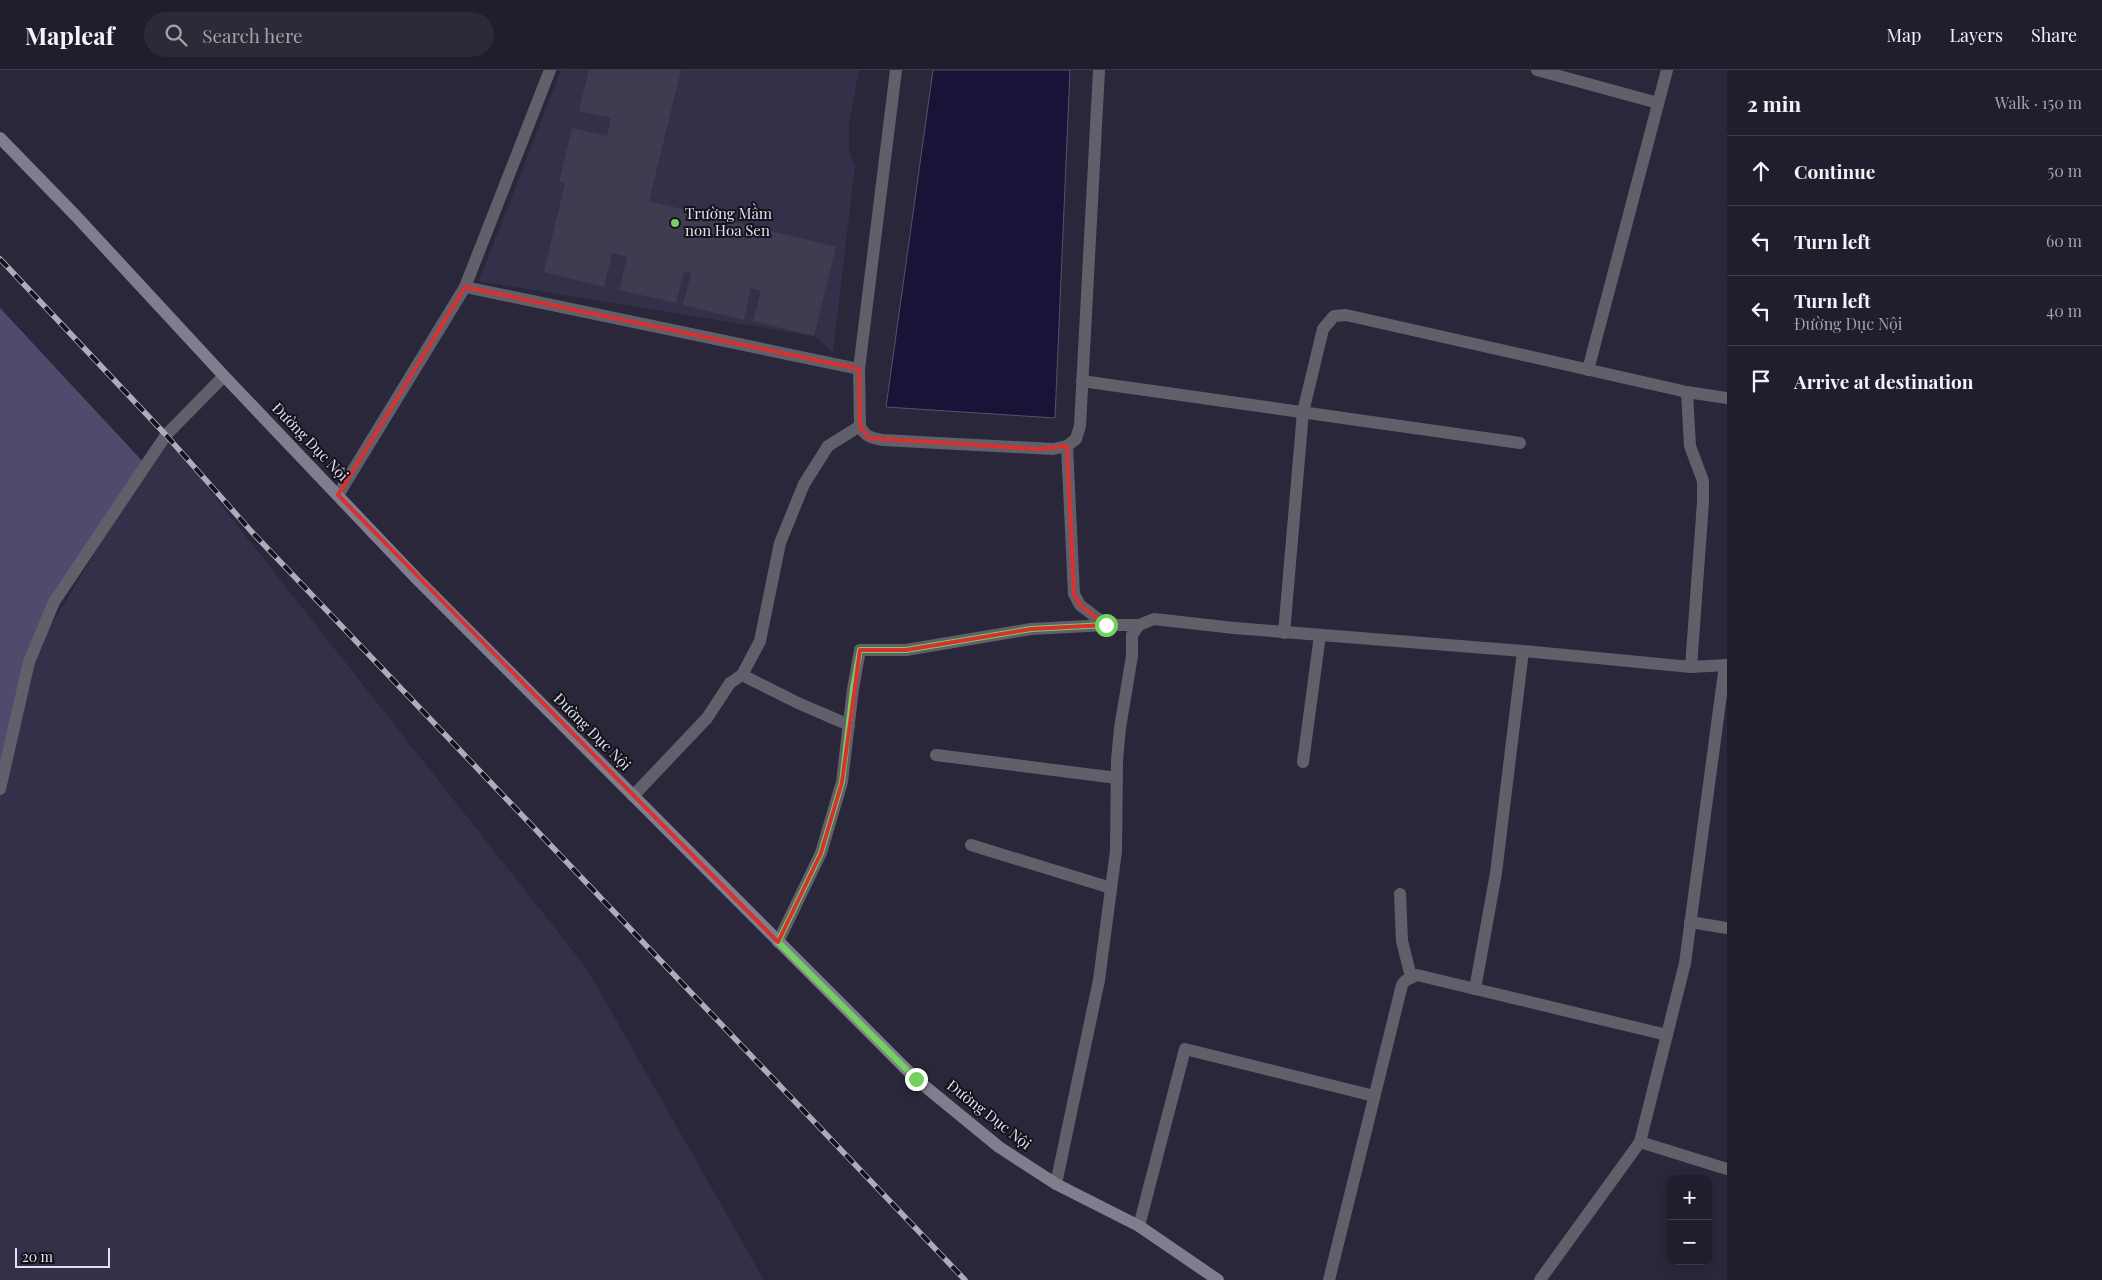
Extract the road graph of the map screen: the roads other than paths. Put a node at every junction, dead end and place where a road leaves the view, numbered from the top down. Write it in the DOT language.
graph roads {
  1 [pos="550,70"];
  2 [pos="896,70"];
  3 [pos="1098,70"];
  4 [pos="1538,70"];
  5 [pos="1667,70"];
  6 [pos="1658,103"];
  7 [pos="0,138"];
  8 [pos="465,287"];
  9 [pos="860,369"];
  10 [pos="1588,370"];
  11 [pos="224,376"];
  12 [pos="1082,381"];
  13 [pos="1687,392"];
  14 [pos="1727,398"];
  15 [pos="1303,412"];
  16 [pos="860,426"];
  17 [pos="1520,442"];
  18 [pos="1067,446"];
  19 [pos="338,495"];
  20 [pos="1106,625"];
  21 [pos="1139,625"];
  22 [pos="1284,632"];
  23 [pos="1320,635"];
  24 [pos="1524,651"];
  25 [pos="1726,665"];
  26 [pos="1692,667"];
  27 [pos="742,675"];
  28 [pos="849,725"];
  29 [pos="936,754"];
  30 [pos="1304,762"];
  31 [pos="1117,778"];
  32 [pos="0,789"];
  33 [pos="633,796"];
  34 [pos="971,845"];
  35 [pos="1111,888"];
  36 [pos="1400,894"];
  37 [pos="1690,922"];
  38 [pos="1727,928"];
  39 [pos="778,942"];
  40 [pos="1410,977"];
  41 [pos="1475,989"];
  42 [pos="1667,1035"];
  43 [pos="1374,1096"];
  44 [pos="1640,1142"];
  45 [pos="1727,1169"];
  46 [pos="1056,1184"];
  47 [pos="1139,1226"];
  48 [pos="1218,1280"];
  49 [pos="1329,1280"];
  50 [pos="1540,1280"];
  1 -- 8 [label="street"];
  2 -- 9 [label="street"];
  3 -- 12 [label="street"];
  4 -- 6 [label="street"];
  5 -- 6 [label="street"];
  6 -- 10 [label="street"];
  7 -- 11 [label="street, Đường Dục Nội"];
  8 -- 9 [label="street"];
  8 -- 19 [label="street"];
  9 -- 16 [label="street"];
  10 -- 13 [label="street"];
  10 -- 15 [label="street"];
  11 -- 19 [label="street, Đường Dục Nội"];
  11 -- 32 [label="street"];
  12 -- 15 [label="street"];
  12 -- 18 [label="street"];
  13 -- 14 [label="street"];
  13 -- 26 [label="street"];
  15 -- 17 [label="street"];
  15 -- 22 [label="street"];
  16 -- 18 [label="street"];
  16 -- 27 [label="street"];
  18 -- 20 [label="street"];
  19 -- 33 [label="street, Đường Dục Nội"];
  20 -- 21 [label="street"];
  20 -- 28 [label="street"];
  21 -- 22 [label="street"];
  21 -- 31 [label="street"];
  22 -- 23 [label="street"];
  23 -- 24 [label="street"];
  23 -- 30 [label="street"];
  24 -- 26 [label="street"];
  24 -- 41 [label="street"];
  25 -- 26 [label="street"];
  25 -- 37 [label="street"];
  27 -- 28 [label="street"];
  27 -- 33 [label="street"];
  28 -- 39 [label="street"];
  29 -- 31 [label="street"];
  31 -- 35 [label="street"];
  33 -- 39 [label="street, Đường Dục Nội"];
  34 -- 35 [label="street"];
  35 -- 46 [label="street"];
  36 -- 40 [label="street"];
  37 -- 38 [label="street"];
  37 -- 42 [label="street"];
  39 -- 46 [label="street, Đường Dục Nội"];
  40 -- 41 [label="street"];
  40 -- 43 [label="street"];
  41 -- 42 [label="street"];
  42 -- 44 [label="street"];
  43 -- 47 [label="street"];
  43 -- 49 [label="street"];
  44 -- 45 [label="street"];
  44 -- 50 [label="street"];
  46 -- 47 [label="street, Đường Dục Nội"];
  47 -- 48 [label="street, Đường Dục Nội"];
}
